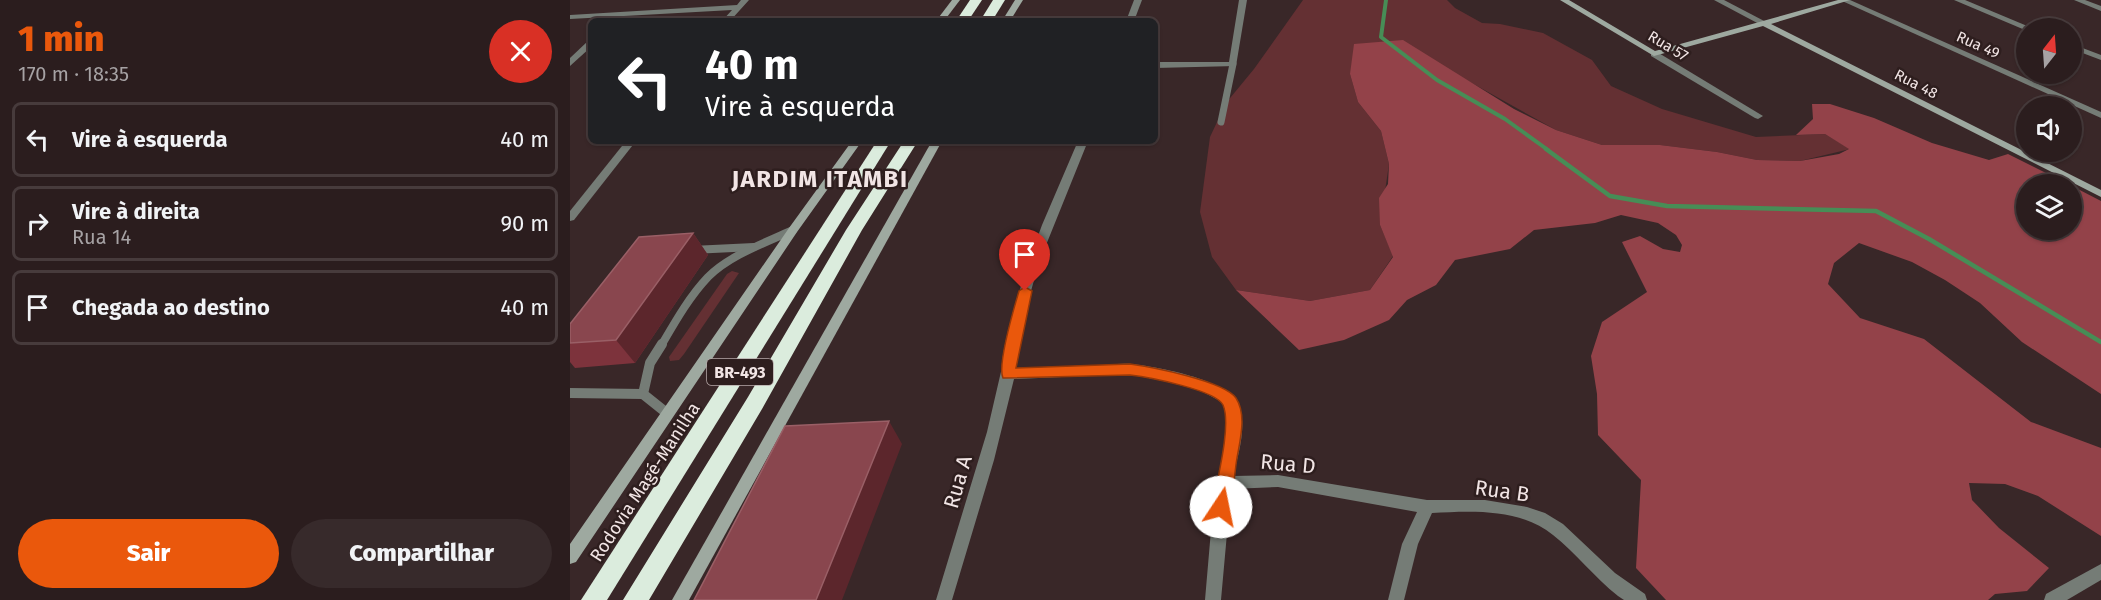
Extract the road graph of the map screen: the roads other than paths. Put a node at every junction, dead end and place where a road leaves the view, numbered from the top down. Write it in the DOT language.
graph roads {
  1 [pos="745,0"];
  2 [pos="956,0"];
  3 [pos="976,0"];
  4 [pos="999,0"];
  5 [pos="1019,0"];
  6 [pos="1138,0"];
  7 [pos="1243,0"];
  8 [pos="1564,0"];
  9 [pos="1718,0"];
  10 [pos="1845,0"];
  11 [pos="1958,0"];
  12 [pos="2078,0"];
  13 [pos="738,7"];
  14 [pos="2101,9"];
  15 [pos="622,14"];
  16 [pos="570,16"];
  17 [pos="617,18"];
  18 [pos="729,18"];
  19 [pos="942,18"];
  20 [pos="964,18"];
  21 [pos="988,18"];
  22 [pos="1008,18"];
  23 [pos="1131,18"];
  24 [pos="1764,23"];
  25 [pos="2016,23"];
  26 [pos="588,46"];
  27 [pos="2082,50"];
  28 [pos="1654,54"];
  29 [pos="2101,58"];
  30 [pos="570,63"];
  31 [pos="1233,64"];
  32 [pos="1158,65"];
  33 [pos="2101,115"];
  34 [pos="1758,116"];
  35 [pos="1221,122"];
  36 [pos="629,144"];
  37 [pos="855,144"];
  38 [pos="882,144"];
  39 [pos="909,144"];
  40 [pos="935,144"];
  41 [pos="1082,144"];
  42 [pos="2101,195"];
  43 [pos="570,218"];
  44 [pos="793,230"];
  45 [pos="756,247"];
  46 [pos="680,250"];
  47 [pos="1008,374"];
  48 [pos="570,393"];
  49 [pos="643,394"];
  50 [pos="668,414"];
  51 [pos="1225,483"];
  52 [pos="1427,507"];
  53 [pos="570,557"];
  54 [pos="2101,571"];
  55 [pos="593,600"];
  56 [pos="635,600"];
  57 [pos="680,600"];
  58 [pos="944,600"];
  59 [pos="1213,600"];
  60 [pos="1396,600"];
  61 [pos="1639,600"];
  62 [pos="2052,600"];
  1 -- 13 [label="street"];
  2 -- 19 [label="main road"];
  3 -- 20 [label="highway"];
  4 -- 21 [label="highway"];
  5 -- 22 [label="main road"];
  6 -- 23 [label="street"];
  7 -- 31 [label="street"];
  8 -- 28 [label="main road, Rua 57"];
  9 -- 24 [label="street, Rua 48"];
  10 -- 24 [label="main road"];
  10 -- 33 [label="street, Rua 49"];
  11 -- 25 [label="street"];
  12 -- 14 [label="street"];
  13 -- 15 [label="street"];
  13 -- 18 [label="street"];
  15 -- 16 [label="street"];
  15 -- 17 [label="street"];
  24 -- 28 [label="main road"];
  24 -- 42 [label="main road, Rua 48"];
  26 -- 30 [label="street"];
  27 -- 29 [label="street"];
  28 -- 34 [label="street, Rua 57"];
  31 -- 32 [label="street"];
  31 -- 35 [label="lane"];
  36 -- 43 [label="street"];
  37 -- 44 [label="main road, BR-493"];
  38 -- 55 [label="highway, Rodovia Magé-Manilha / BR-493"];
  39 -- 56 [label="highway, BR-493"];
  40 -- 57 [label="main road"];
  41 -- 47 [label="street, Rua A"];
  44 -- 45 [label="lane"];
  44 -- 50 [label="main road, BR-493"];
  45 -- 46 [label="lane"];
  45 -- 49 [label="lane"];
  47 -- 51 [label="street"];
  47 -- 58 [label="street, Rua A"];
  48 -- 49 [label="lane"];
  49 -- 50 [label="lane"];
  50 -- 53 [label="main road, BR-493"];
  51 -- 52 [label="street, Rua D"];
  51 -- 59 [label="street"];
  52 -- 60 [label="street"];
  52 -- 61 [label="street, Rua B"];
  54 -- 62 [label="street"];
}
